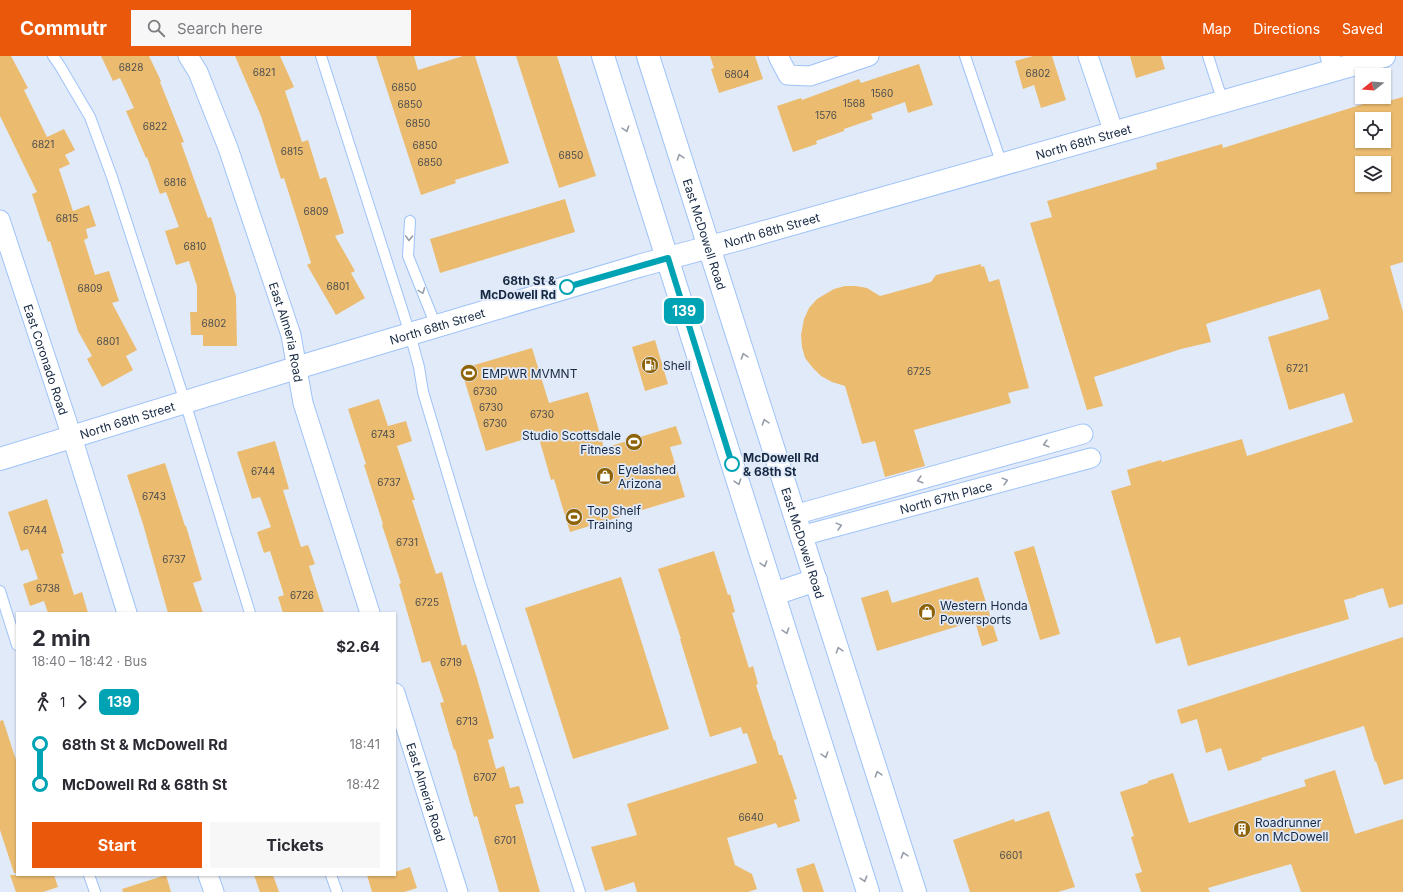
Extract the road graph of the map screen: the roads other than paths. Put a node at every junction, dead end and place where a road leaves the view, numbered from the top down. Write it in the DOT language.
graph roads {
  1 [pos="53,56"];
  2 [pos="188,56"];
  3 [pos="321,56"];
  4 [pos="603,56"];
  5 [pos="648,56"];
  6 [pos="778,56"];
  7 [pos="869,56"];
  8 [pos="966,56"];
  9 [pos="1088,56"];
  10 [pos="1208,56"];
  11 [pos="1384,56"];
  12 [pos="1333,63"];
  13 [pos="1223,102"];
  14 [pos="1114,133"];
  15 [pos="1002,165"];
  16 [pos="0,220"];
  17 [pos="410,221"];
  18 [pos="709,247"];
  19 [pos="668,258"];
  20 [pos="436,326"];
  21 [pos="410,334"];
  22 [pos="296,368"];
  23 [pos="185,402"];
  24 [pos="1083,434"];
  25 [pos="72,437"];
  26 [pos="1090,458"];
  27 [pos="0,459"];
  28 [pos="794,515"];
  29 [pos="801,536"];
  30 [pos="816,580"];
  31 [pos="0,591"];
  32 [pos="774,594"];
  33 [pos="127,612"];
  34 [pos="250,612"];
  35 [pos="370,612"];
  36 [pos="16,642"];
  37 [pos="396,695"];
  38 [pos="89,876"];
  39 [pos="208,876"];
  40 [pos="332,876"];
  41 [pos="95,892"];
  42 [pos="214,892"];
  43 [pos="337,892"];
  44 [pos="458,892"];
  45 [pos="580,892"];
  46 [pos="868,892"];
  47 [pos="915,892"];
  1 -- 23 [label="lane"];
  2 -- 22 [label="street, East Almeria Road"];
  3 -- 21 [label="lane"];
  4 -- 19 [label="main road, one-way"];
  18 -- 5 [label="main road, East McDowell Road, one-way"];
  6 -- 7 [label="street"];
  8 -- 15 [label="lane"];
  9 -- 14 [label="street"];
  10 -- 13 [label="lane"];
  11 -- 12 [label="main road, North 68th Street"];
  12 -- 13 [label="main road, North 68th Street"];
  13 -- 14 [label="main road, North 68th Street"];
  14 -- 15 [label="main road, North 68th Street"];
  15 -- 18 [label="main road, North 68th Street"];
  16 -- 25 [label="street, East Coronado Road"];
  17 -- 20 [label="lane, one-way"];
  18 -- 19 [label="main road, North 68th Street"];
  28 -- 18 [label="main road, East McDowell Road, one-way"];
  19 -- 20 [label="main road, North 68th Street"];
  19 -- 32 [label="main road, one-way"];
  20 -- 21 [label="main road, North 68th Street"];
  21 -- 22 [label="main road, North 68th Street"];
  21 -- 45 [label="lane"];
  22 -- 23 [label="main road, North 68th Street"];
  22 -- 35 [label="street, East Almeria Road"];
  23 -- 25 [label="main road, North 68th Street"];
  23 -- 34 [label="lane"];
  24 -- 28 [label="street, North 67th Place, one-way"];
  25 -- 27 [label="main road, North 68th Street"];
  25 -- 33 [label="street, East Coronado Road"];
  29 -- 26 [label="street, North 67th Place, one-way"];
  28 -- 29 [label="main road, East McDowell Road"];
  29 -- 30 [label="main road, East McDowell Road"];
  30 -- 32 [label="main road"];
  47 -- 30 [label="main road, East McDowell Road, one-way"];
  31 -- 36 [label="lane"];
  32 -- 46 [label="main road, one-way"];
  37 -- 44 [label="street, East Almeria Road"];
  38 -- 41 [label="lane"];
  39 -- 42 [label="street"];
  40 -- 43 [label="lane"];
}
